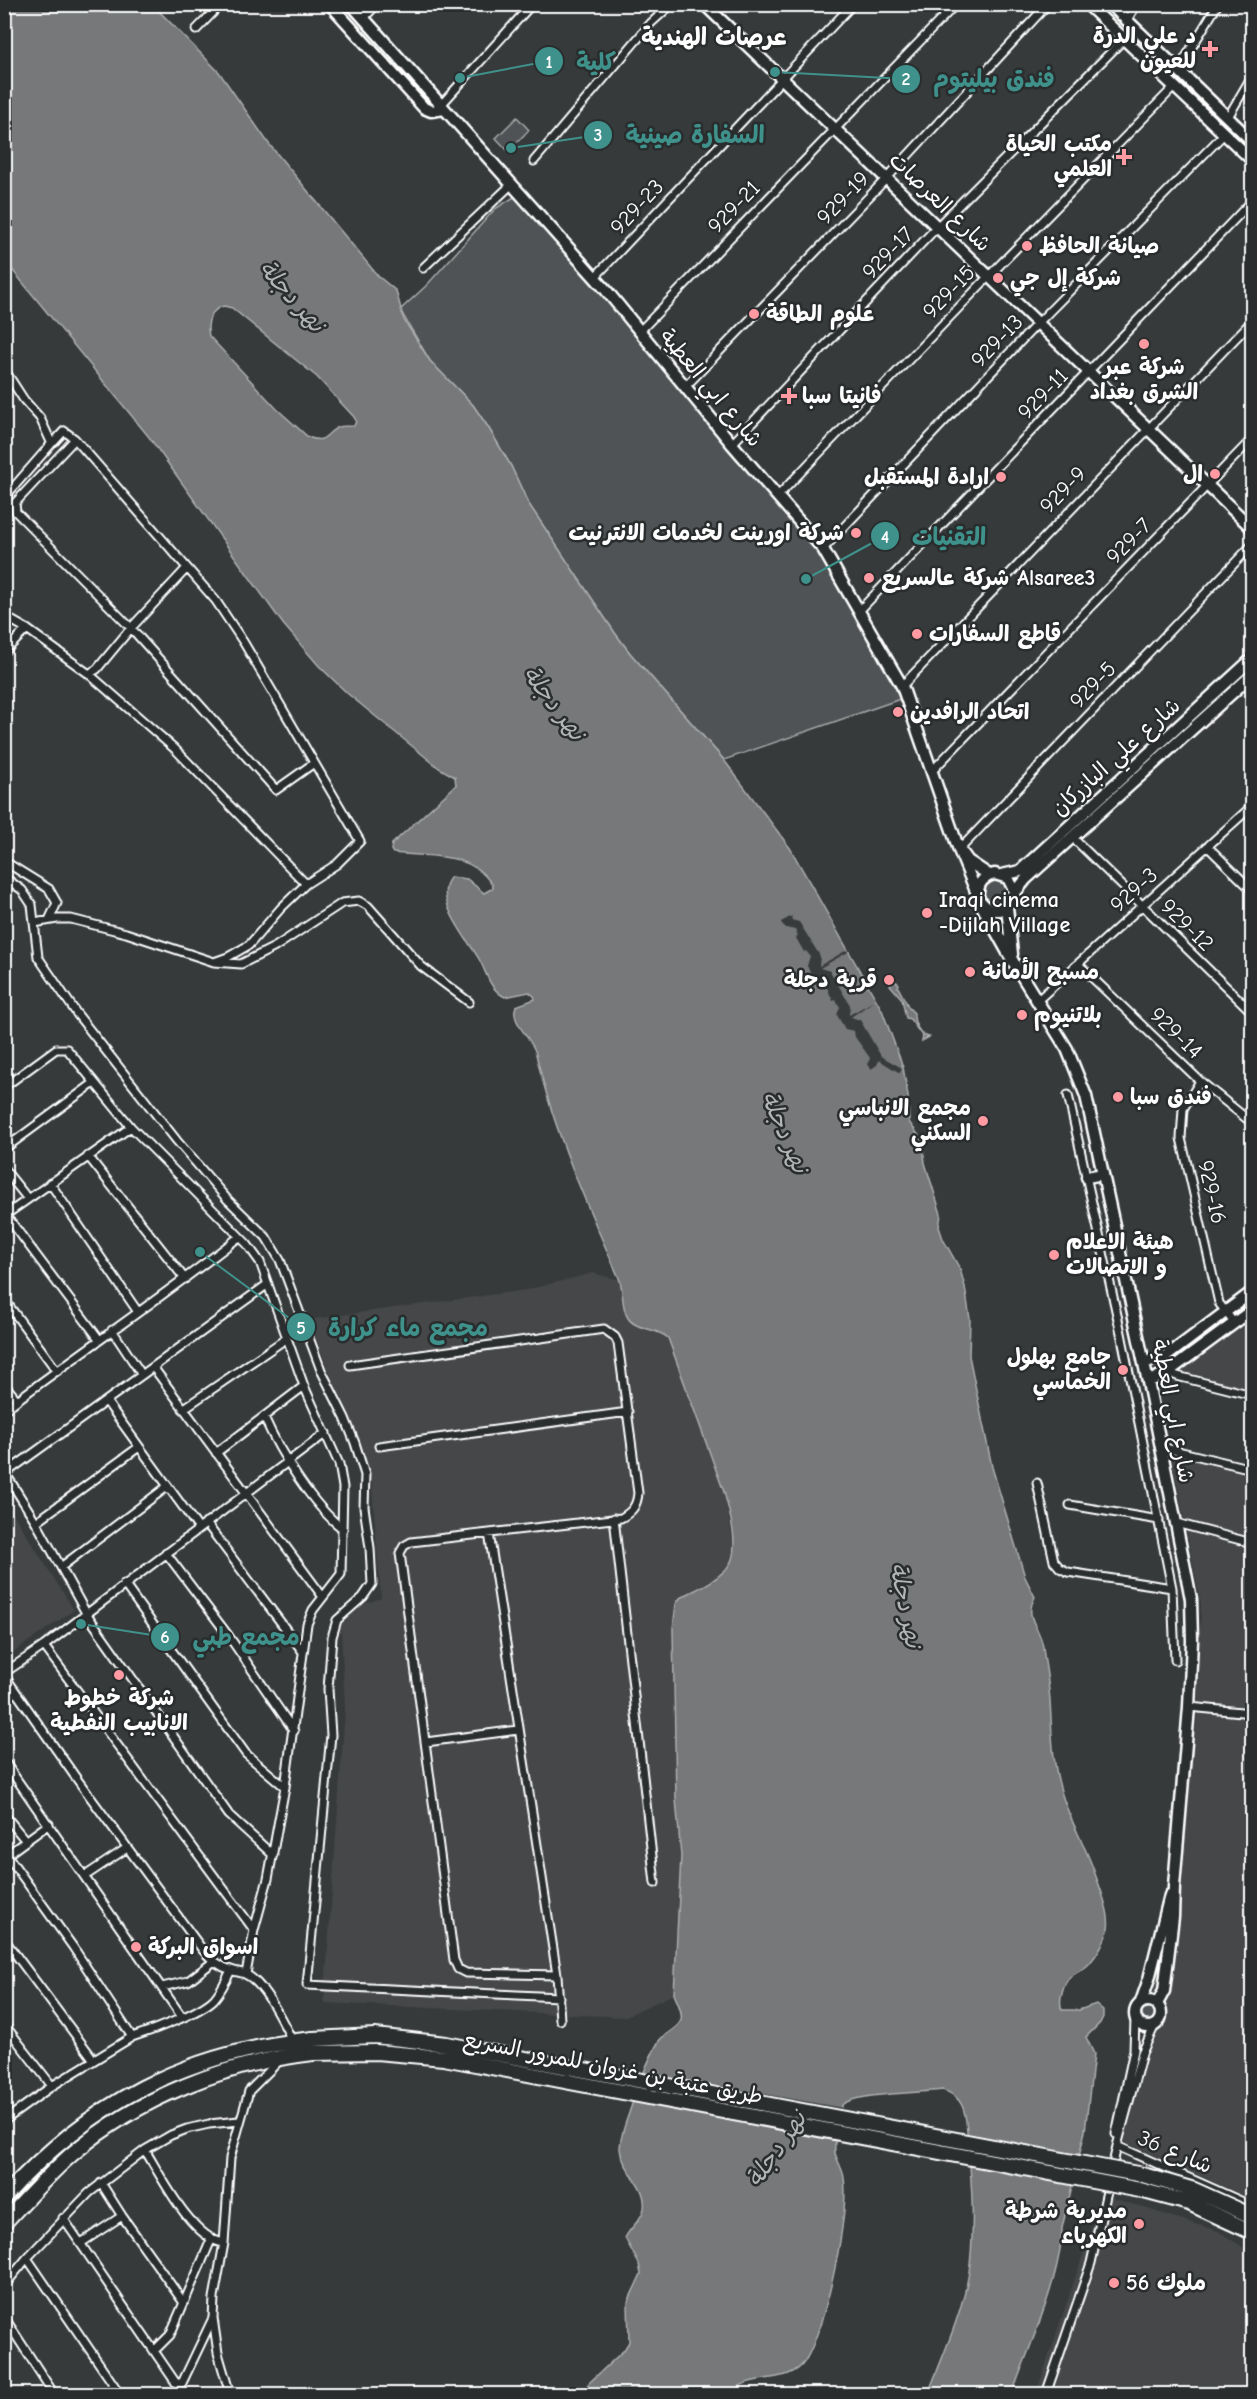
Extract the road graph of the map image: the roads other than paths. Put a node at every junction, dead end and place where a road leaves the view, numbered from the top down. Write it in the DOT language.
graph roads {
  1 [pos="221,4"];
  2 [pos="330,4"];
  3 [pos="351,4"];
  4 [pos="377,4"];
  5 [pos="532,4"];
  6 [pos="672,4"];
  7 [pos="704,4"];
  8 [pos="853,4"];
  9 [pos="956,4"];
  10 [pos="1048,4"];
  11 [pos="1087,4"];
  12 [pos="1110,4"];
  13 [pos="1137,4"];
  14 [pos="1218,4"];
  15 [pos="363,19"];
  16 [pos="1126,20"];
  17 [pos="196,30"];
  18 [pos="1124,39"];
  19 [pos="1178,70"];
  20 [pos="1252,76"];
  21 [pos="782,79"];
  22 [pos="1174,87"];
  23 [pos="442,107"];
  24 [pos="1228,117"];
  25 [pos="835,129"];
  26 [pos="1225,134"];
  27 [pos="1252,141"];
  28 [pos="1252,160"];
  29 [pos="534,161"];
  30 [pos="887,178"];
  31 [pos="511,184"];
  32 [pos="1252,201"];
  33 [pos="938,227"];
  34 [pos="423,268"];
  35 [pos="989,276"];
  36 [pos="595,277"];
  37 [pos="1252,321"];
  38 [pos="1038,323"];
  39 [pos="639,332"];
  40 [pos="4,369"];
  41 [pos="1089,372"];
  42 [pos="685,387"];
  43 [pos="1148,428"];
  44 [pos="75,439"];
  45 [pos="1252,439"];
  46 [pos="53,442"];
  47 [pos="732,444"];
  48 [pos="1208,485"];
  49 [pos="777,497"];
  50 [pos="4,498"];
  51 [pos="1252,528"];
  52 [pos="1252,544"];
  53 [pos="823,549"];
  54 [pos="187,568"];
  55 [pos="859,612"];
  56 [pos="4,616"];
  57 [pos="131,627"];
  58 [pos="27,629"];
  59 [pos="4,652"];
  60 [pos="1252,659"];
  61 [pos="89,674"];
  62 [pos="1252,675"];
  63 [pos="902,686"];
  64 [pos="314,763"];
  65 [pos="932,771"];
  66 [pos="1252,806"];
  67 [pos="1072,837"];
  68 [pos="1208,847"];
  69 [pos="958,850"];
  70 [pos="4,861"];
  71 [pos="989,875"];
  72 [pos="1002,875"];
  73 [pos="4,877"];
  74 [pos="306,884"];
  75 [pos="1252,890"];
  76 [pos="1014,894"];
  77 [pos="979,899"];
  78 [pos="1007,907"];
  79 [pos="1142,907"];
  80 [pos="49,920"];
  81 [pos="34,923"];
  82 [pos="214,962"];
  83 [pos="1078,964"];
  84 [pos="1015,965"];
  85 [pos="1038,1000"];
  86 [pos="469,1002"];
  87 [pos="1252,1012"];
  88 [pos="1200,1081"];
  89 [pos="94,1083"];
  90 [pos="4,1087"];
  91 [pos="1068,1095"];
  92 [pos="1252,1122"];
  93 [pos="131,1127"];
  94 [pos="4,1149"];
  95 [pos="88,1156"];
  96 [pos="4,1169"];
  97 [pos="1103,1174"];
  98 [pos="1087,1178"];
  99 [pos="50,1183"];
  100 [pos="28,1199"];
  101 [pos="5,1215"];
  102 [pos="239,1236"];
  103 [pos="185,1279"];
  104 [pos="268,1284"];
  105 [pos="1252,1293"];
  106 [pos="4,1299"];
  107 [pos="1252,1310"];
  108 [pos="138,1312"];
  109 [pos="1225,1312"];
  110 [pos="1234,1323"];
  111 [pos="112,1330"];
  112 [pos="287,1338"];
  113 [pos="99,1339"];
  114 [pos="1161,1359"];
  115 [pos="1144,1364"];
  116 [pos="350,1365"];
  117 [pos="153,1367"];
  118 [pos="57,1371"];
  119 [pos="1168,1372"];
  120 [pos="142,1375"];
  121 [pos="1148,1382"];
  122 [pos="4,1384"];
  123 [pos="304,1386"];
  124 [pos="1252,1395"];
  125 [pos="17,1401"];
  126 [pos="106,1401"];
  127 [pos="183,1409"];
  128 [pos="4,1410"];
  129 [pos="627,1412"];
  130 [pos="264,1417"];
  131 [pos="326,1433"];
  132 [pos="379,1446"];
  133 [pos="140,1447"];
  134 [pos="1161,1447"];
  135 [pos="216,1454"];
  136 [pos="287,1462"];
  137 [pos="1252,1469"];
  138 [pos="5,1472"];
  139 [pos="1037,1483"];
  140 [pos="168,1486"];
  141 [pos="245,1494"];
  142 [pos="1070,1505"];
  143 [pos="614,1518"];
  144 [pos="1159,1520"];
  145 [pos="36,1522"];
  146 [pos="206,1523"];
  147 [pos="1176,1523"];
  148 [pos="199,1528"];
  149 [pos="343,1529"];
  150 [pos="489,1533"];
  151 [pos="1252,1543"];
  152 [pos="166,1553"];
  153 [pos="61,1567"];
  154 [pos="124,1584"];
  155 [pos="1172,1588"];
  156 [pos="323,1597"];
  157 [pos="86,1613"];
  158 [pos="44,1646"];
  159 [pos="303,1652"];
  160 [pos="1175,1660"];
  161 [pos="4,1674"];
  162 [pos="1189,1707"];
  163 [pos="1252,1713"];
  164 [pos="518,1730"];
  165 [pos="294,1731"];
  166 [pos="426,1742"];
  167 [pos="4,1761"];
  168 [pos="285,1787"];
  169 [pos="4,1814"];
  170 [pos="49,1824"];
  171 [pos="26,1841"];
  172 [pos="127,1848"];
  173 [pos="273,1855"];
  174 [pos="6,1856"];
  175 [pos="85,1876"];
  176 [pos="655,1883"];
  177 [pos="1174,1886"];
  178 [pos="254,1930"];
  179 [pos="4,1939"];
  180 [pos="213,1962"];
  181 [pos="231,1970"];
  182 [pos="246,1974"];
  183 [pos="557,1975"];
  184 [pos="162,1987"];
  185 [pos="559,1997"];
  186 [pos="1141,2002"];
  187 [pos="1157,2004"];
  188 [pos="182,2017"];
  189 [pos="1135,2019"];
  190 [pos="560,2020"];
  191 [pos="4,2024"];
  192 [pos="1155,2025"];
  193 [pos="132,2037"];
  194 [pos="293,2042"];
  195 [pos="282,2058"];
  196 [pos="94,2060"];
  197 [pos="52,2086"];
  198 [pos="5,2118"];
  199 [pos="239,2121"];
  200 [pos="1116,2146"];
  201 [pos="145,2150"];
  202 [pos="101,2183"];
  203 [pos="4,2197"];
  204 [pos="1252,2206"];
  205 [pos="122,2216"];
  206 [pos="1252,2216"];
  207 [pos="63,2218"];
  208 [pos="4,2223"];
  209 [pos="1252,2232"];
  210 [pos="211,2240"];
  211 [pos="81,2243"];
  212 [pos="224,2243"];
  213 [pos="27,2258"];
  214 [pos="4,2286"];
  215 [pos="184,2303"];
  216 [pos="4,2317"];
  217 [pos="213,2318"];
  218 [pos="154,2351"];
  219 [pos="54,2394"];
  220 [pos="120,2394"];
  221 [pos="230,2394"];
  222 [pos="1046,2394"];
  1 -- 17 [label="street"];
  2 -- 23 [label="street"];
  3 -- 15 [label="street, شارع ابي العطية"];
  4 -- 15 [label="street"];
  5 -- 23 [label="street"];
  6 -- 29 [label="street"];
  7 -- 21 [label="street, شارع العرصات"];
  8 -- 21 [label="street, 929-23"];
  9 -- 25 [label="street, 929-21"];
  10 -- 30 [label="street, 929-19"];
  11 -- 18 [label="street"];
  12 -- 16 [label="street"];
  13 -- 16 [label="street"];
  14 -- 19 [label="street"];
  15 -- 23 [label="street, شارع ابي العطية"];
  16 -- 19 [label="street"];
  18 -- 22 [label="street"];
  18 -- 33 [label="street, 929-17"];
  19 -- 24 [label="street"];
  20 -- 24 [label="street"];
  21 -- 25 [label="street, شارع العرصات"];
  21 -- 36 [label="street, 929-23"];
  22 -- 26 [label="street"];
  22 -- 35 [label="street, 929-15"];
  23 -- 31 [label="street, شارع ابي العطية"];
  24 -- 27 [label="street"];
  25 -- 30 [label="street, شارع العرصات"];
  25 -- 39 [label="street, 929-21"];
  26 -- 28 [label="street"];
  26 -- 38 [label="street, 929-13"];
  30 -- 33 [label="street, شارع العرصات"];
  30 -- 42 [label="street, 929-19"];
  31 -- 34 [label="street"];
  31 -- 36 [label="street, شارع ابي العطية"];
  32 -- 41 [label="street, 929-11"];
  33 -- 35 [label="street, شارع العرصات"];
  33 -- 47 [label="street, 929-17"];
  35 -- 38 [label="street, شارع العرصات"];
  35 -- 49 [label="street, 929-15"];
  36 -- 39 [label="street, شارع ابي العطية"];
  37 -- 43 [label="street, 929-9"];
  38 -- 41 [label="street, شارع العرصات"];
  38 -- 53 [label="street, 929-13"];
  39 -- 42 [label="street, شارع ابي العطية"];
  40 -- 46 [label="street"];
  41 -- 43 [label="street, شارع العرصات"];
  41 -- 55 [label="street, 929-11"];
  42 -- 47 [label="street, شارع ابي العطية"];
  43 -- 48 [label="street, شارع العرصات"];
  43 -- 63 [label="street, 929-9"];
  44 -- 46 [label="street"];
  44 -- 54 [label="street"];
  44 -- 57 [label="street"];
  45 -- 48 [label="street, 929-7"];
  46 -- 50 [label="street"];
  47 -- 49 [label="street, شارع ابي العطية"];
  48 -- 51 [label="street, شارع العرصات"];
  48 -- 65 [label="street, 929-7"];
  49 -- 53 [label="street, شارع ابي العطية"];
  52 -- 69 [label="street, 929-5"];
  53 -- 55 [label="street, شارع ابي العطية"];
  54 -- 57 [label="street"];
  54 -- 64 [label="street"];
  55 -- 63 [label="street, شارع ابي العطية"];
  56 -- 58 [label="street"];
  57 -- 61 [label="street"];
  57 -- 64 [label="street"];
  58 -- 59 [label="street"];
  58 -- 61 [label="street"];
  60 -- 72 [label="street, شارع علي البازركان"];
  61 -- 74 [label="street"];
  62 -- 67 [label="street, شارع علي البازركان"];
  63 -- 65 [label="street, شارع ابي العطية"];
  64 -- 74 [label="street"];
  65 -- 69 [label="street, شارع ابي العطية"];
  66 -- 68 [label="street, 929-3"];
  67 -- 76 [label="street, شارع علي البازركان"];
  67 -- 79 [label="street, 929-12"];
  68 -- 75 [label="street"];
  68 -- 79 [label="street, 929-3"];
  69 -- 71 [label="street"];
  69 -- 77 [label="street, شارع ابي العطية"];
  70 -- 80 [label="street"];
  71 -- 72 [label="street"];
  71 -- 77 [label="street"];
  72 -- 76 [label="street"];
  73 -- 81 [label="street"];
  74 -- 82 [label="street"];
  76 -- 78 [label="street"];
  77 -- 78 [label="street"];
  77 -- 84 [label="street, شارع ابي العطية"];
  78 -- 84 [label="street, شارع ابي العطية"];
  79 -- 83 [label="street, 929-3"];
  79 -- 87 [label="street, 929-12"];
  80 -- 81 [label="street"];
  80 -- 82 [label="street"];
  81 -- 185 [label="street"];
  82 -- 86 [label="street"];
  83 -- 85 [label="street, 929-3"];
  83 -- 88 [label="street, 929-14"];
  84 -- 85 [label="street, شارع ابي العطية"];
  85 -- 97 [label="street, شارع ابي العطية"];
  88 -- 92 [label="street, 929-14"];
  88 -- 109 [label="street, 929-16"];
  89 -- 90 [label="street"];
  89 -- 93 [label="street"];
  89 -- 94 [label="street"];
  91 -- 98 [label="street"];
  93 -- 95 [label="street"];
  93 -- 102 [label="street"];
  95 -- 99 [label="street"];
  95 -- 103 [label="street"];
  96 -- 100 [label="street"];
  97 -- 98 [label="street"];
  97 -- 115 [label="street, شارع ابي العطية"];
  98 -- 144 [label="street"];
  99 -- 100 [label="street"];
  99 -- 108 [label="street"];
  100 -- 101 [label="street"];
  101 -- 113 [label="street"];
  102 -- 103 [label="street"];
  102 -- 104 [label="street"];
  103 -- 108 [label="street"];
  104 -- 112 [label="street"];
  104 -- 117 [label="street"];
  105 -- 109 [label="street"];
  106 -- 118 [label="street"];
  107 -- 110 [label="street"];
  108 -- 111 [label="street"];
  109 -- 110 [label="street, 929-16"];
  109 -- 114 [label="street"];
  110 -- 119 [label="street"];
  111 -- 113 [label="street"];
  111 -- 120 [label="street"];
  112 -- 123 [label="street"];
  112 -- 127 [label="street"];
  113 -- 118 [label="street"];
  114 -- 115 [label="street"];
  114 -- 119 [label="street"];
  115 -- 121 [label="street, شارع ابي العطية"];
  116 -- 129 [label="street"];
  117 -- 120 [label="street"];
  117 -- 127 [label="street"];
  118 -- 125 [label="street"];
  119 -- 121 [label="street"];
  119 -- 124 [label="street"];
  120 -- 126 [label="street"];
  121 -- 134 [label="street, شارع ابي العطية"];
  122 -- 125 [label="street"];
  123 -- 130 [label="street"];
  123 -- 131 [label="street"];
  125 -- 128 [label="street"];
  126 -- 133 [label="street"];
  126 -- 138 [label="street"];
  127 -- 135 [label="street"];
  129 -- 132 [label="street"];
  129 -- 143 [label="street"];
  130 -- 135 [label="street"];
  130 -- 136 [label="street"];
  131 -- 136 [label="street"];
  131 -- 149 [label="street"];
  133 -- 140 [label="street"];
  133 -- 145 [label="street"];
  134 -- 137 [label="street"];
  134 -- 147 [label="street, شارع ابي العطية"];
  135 -- 141 [label="street"];
  136 -- 141 [label="street"];
  136 -- 149 [label="street"];
  138 -- 145 [label="street"];
  139 -- 155 [label="street"];
  140 -- 148 [label="street"];
  140 -- 153 [label="street"];
  141 -- 146 [label="street"];
  141 -- 156 [label="street"];
  142 -- 144 [label="street"];
  143 -- 150 [label="street"];
  143 -- 176 [label="street"];
  144 -- 155 [label="street"];
  145 -- 153 [label="street"];
  146 -- 148 [label="street"];
  146 -- 159 [label="street"];
  147 -- 151 [label="street"];
  147 -- 162 [label="street, شارع ابي العطية"];
  148 -- 152 [label="street"];
  149 -- 156 [label="street"];
  150 -- 164 [label="street"];
  150 -- 166 [label="street"];
  152 -- 154 [label="street"];
  152 -- 165 [label="street"];
  153 -- 157 [label="street"];
  154 -- 157 [label="street"];
  154 -- 168 [label="street"];
  155 -- 160 [label="street"];
  156 -- 159 [label="street"];
  157 -- 158 [label="street"];
  157 -- 173 [label="street"];
  158 -- 161 [label="street"];
  158 -- 178 [label="street"];
  159 -- 165 [label="street"];
  161 -- 172 [label="street"];
  162 -- 163 [label="street"];
  162 -- 177 [label="street, شارع ابي العطية"];
  164 -- 166 [label="street"];
  164 -- 183 [label="street"];
  165 -- 168 [label="street"];
  166 -- 183 [label="street"];
  167 -- 170 [label="street"];
  168 -- 173 [label="street"];
  169 -- 171 [label="street"];
  170 -- 171 [label="street"];
  170 -- 175 [label="street"];
  171 -- 174 [label="street"];
  172 -- 175 [label="street"];
  172 -- 180 [label="street"];
  173 -- 178 [label="street"];
  174 -- 193 [label="street"];
  175 -- 184 [label="street"];
  177 -- 186 [label="street, شارع ابي العطية"];
  177 -- 187 [label="street, شارع ابي العطية"];
  178 -- 182 [label="street"];
  179 -- 196 [label="street"];
  180 -- 181 [label="street"];
  180 -- 184 [label="street"];
  181 -- 182 [label="street"];
  181 -- 188 [label="street"];
  182 -- 194 [label="street"];
  183 -- 185 [label="street"];
  184 -- 188 [label="street"];
  185 -- 190 [label="street"];
  186 -- 187 [label="street"];
  186 -- 189 [label="street, شارع ابي العطية"];
  187 -- 192 [label="street, شارع ابي العطية"];
  188 -- 193 [label="street"];
  189 -- 192 [label="street"];
  189 -- 200 [label="street, شارع ابي العطية"];
  191 -- 197 [label="street"];
  192 -- 200 [label="street, شارع ابي العطية"];
  193 -- 196 [label="street"];
  194 -- 203 [label="highway, طريق عتبة بن غزوان للمرور السريع"];
  194 -- 206 [label="highway, طريق عتبة بن غزوان للمرور السريع, bridge"];
  195 -- 199 [label="street"];
  195 -- 208 [label="highway, طريق عتبة بن غزوان للمرور السريع"];
  195 -- 209 [label="highway, طريق عتبة بن غزوان للمرور السريع, bridge"];
  196 -- 197 [label="street"];
  197 -- 198 [label="street"];
  199 -- 201 [label="street"];
  199 -- 212 [label="street"];
  200 -- 204 [label="street, شارع 36"];
  200 -- 222 [label="street"];
  201 -- 202 [label="street"];
  201 -- 210 [label="street"];
  202 -- 205 [label="street"];
  202 -- 207 [label="street"];
  205 -- 211 [label="street"];
  205 -- 215 [label="street"];
  207 -- 211 [label="street"];
  207 -- 213 [label="street"];
  210 -- 212 [label="street"];
  210 -- 215 [label="street"];
  211 -- 218 [label="street"];
  212 -- 217 [label="street"];
  213 -- 214 [label="street"];
  213 -- 220 [label="street"];
  215 -- 218 [label="street"];
  216 -- 219 [label="street"];
  217 -- 218 [label="street"];
  217 -- 221 [label="street"];
}
